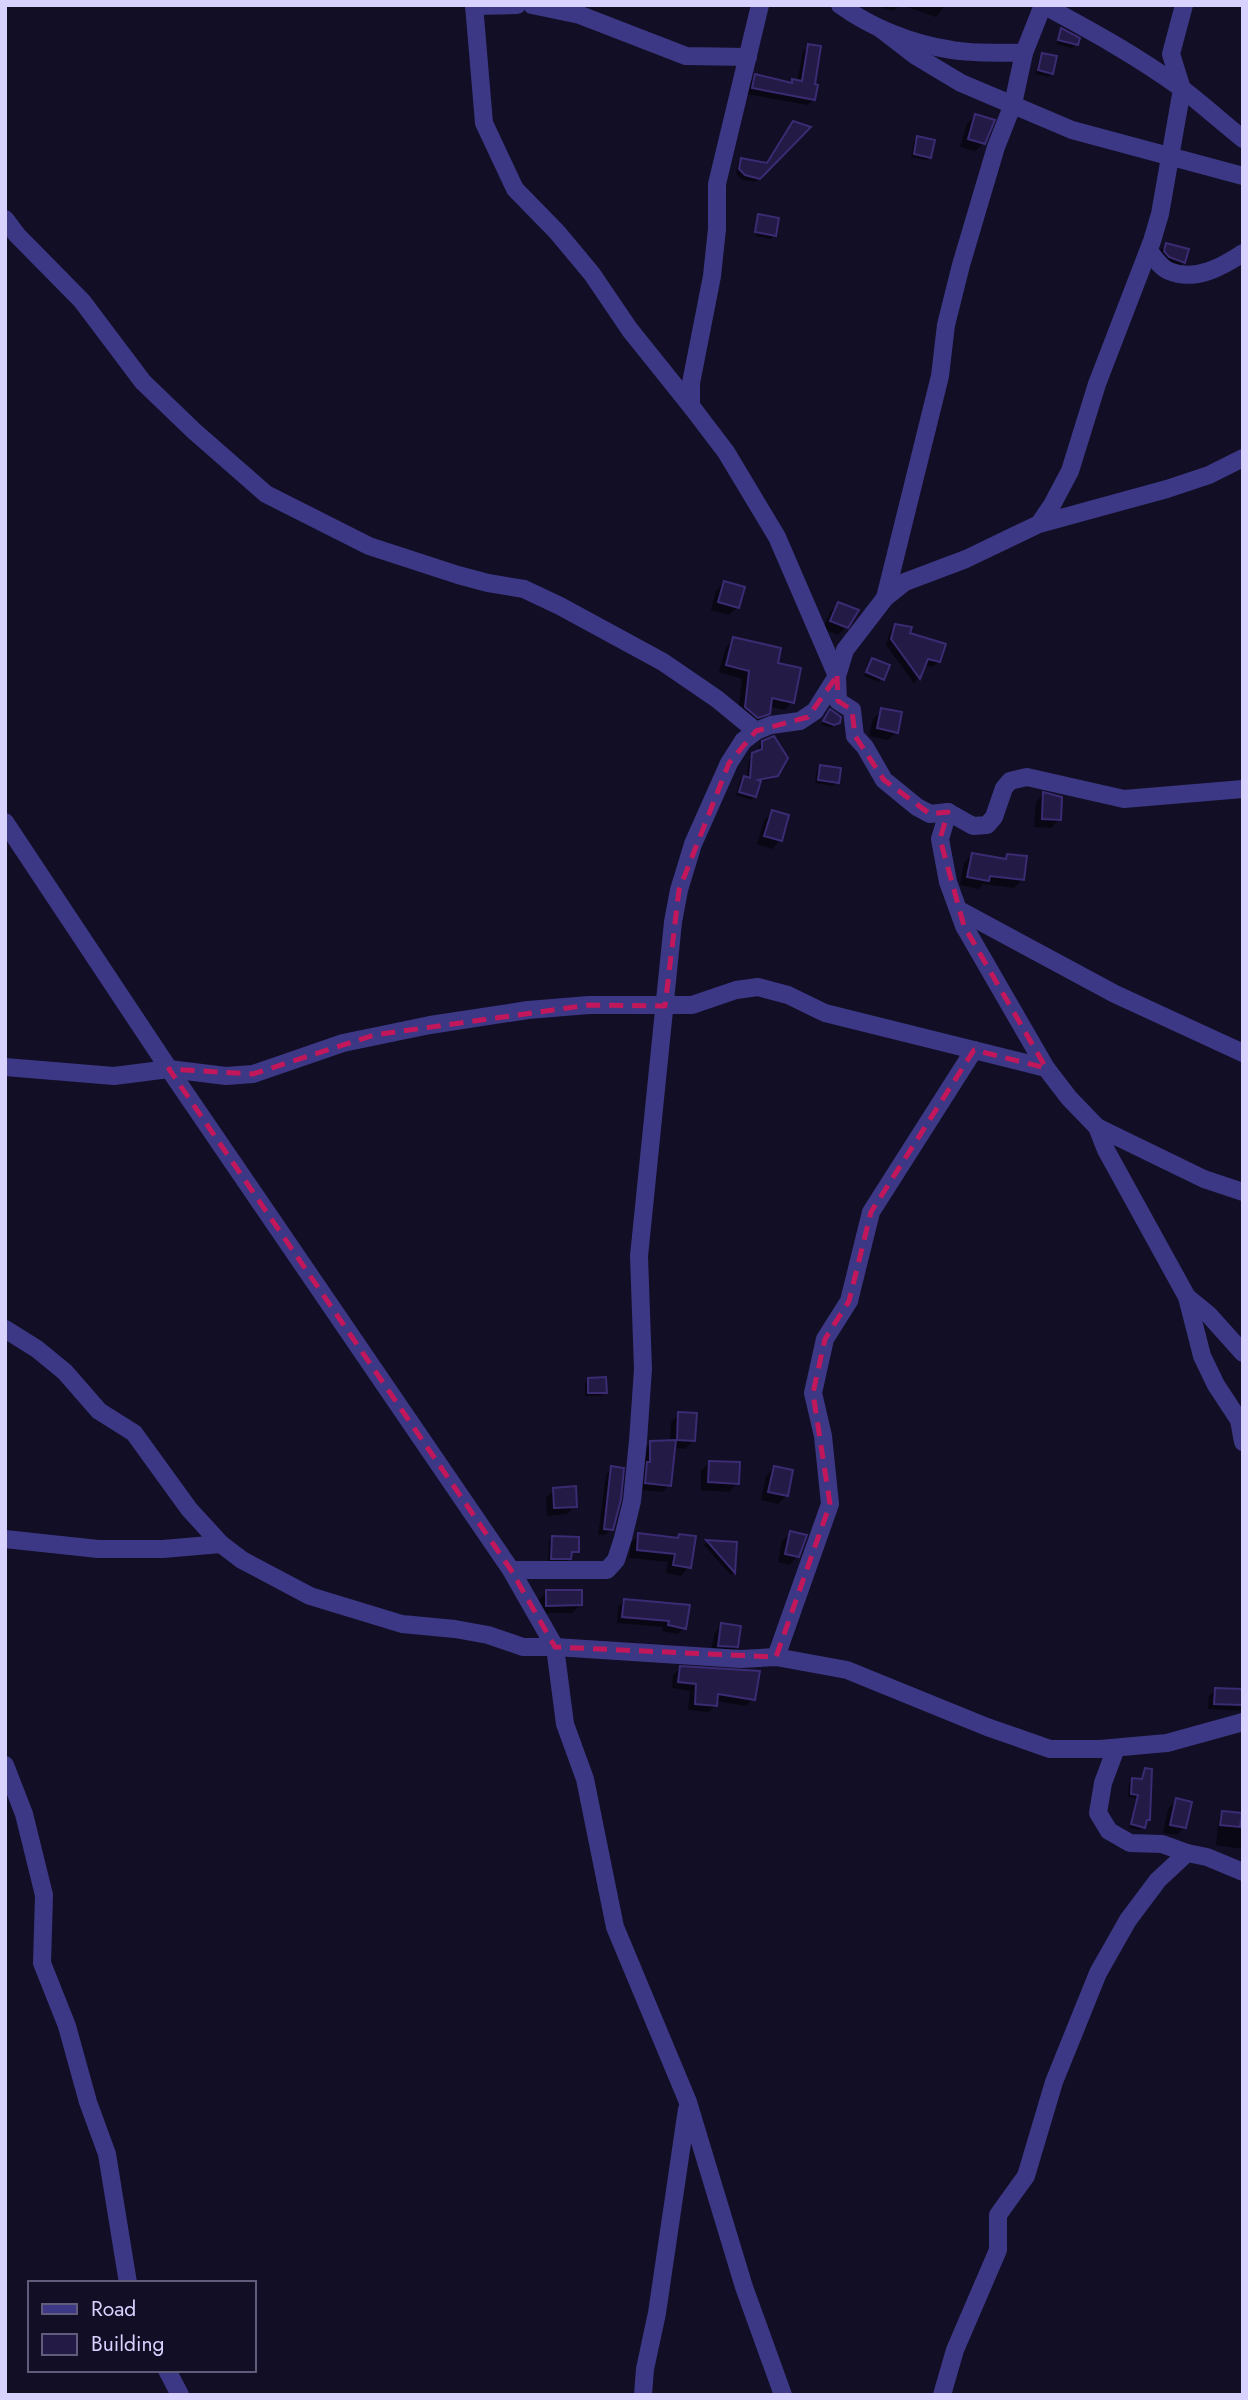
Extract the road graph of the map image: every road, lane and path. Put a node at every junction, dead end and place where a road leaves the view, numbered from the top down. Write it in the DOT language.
graph roads {
  1 [pos="517,5"];
  2 [pos="532,5"];
  3 [pos="760,5"];
  4 [pos="840,5"];
  5 [pos="1043,5"];
  6 [pos="1184,5"];
  7 [pos="474,6"];
  8 [pos="881,29"];
  9 [pos="1024,52"];
  10 [pos="748,57"];
  11 [pos="1182,89"];
  12 [pos="1013,104"];
  13 [pos="1243,139"];
  14 [pos="1170,158"];
  15 [pos="1243,176"];
  16 [pos="5,219"];
  17 [pos="1149,251"];
  18 [pos="1243,253"];
  19 [pos="691,406"];
  20 [pos="1243,458"];
  21 [pos="1039,523"];
  22 [pos="885,598"];
  23 [pos="837,676"];
  24 [pos="756,731"];
  25 [pos="1243,789"];
  26 [pos="948,812"];
  27 [pos="5,822"];
  28 [pos="958,910"];
  29 [pos="665,1006"];
  30 [pos="974,1050"];
  31 [pos="1243,1053"];
  32 [pos="5,1068"];
  33 [pos="1046,1068"];
  34 [pos="169,1069"];
  35 [pos="1097,1127"];
  36 [pos="1243,1192"];
  37 [pos="1187,1297"];
  38 [pos="5,1329"];
  39 [pos="1243,1353"];
  40 [pos="1243,1442"];
  41 [pos="5,1539"];
  42 [pos="221,1544"];
  43 [pos="511,1570"];
  44 [pos="555,1647"];
  45 [pos="776,1657"];
  46 [pos="1243,1723"];
  47 [pos="1116,1748"];
  48 [pos="5,1765"];
  49 [pos="1187,1853"];
  50 [pos="1243,1872"];
  51 [pos="688,2102"];
  52 [pos="128,2281"];
  53 [pos="168,2372"];
  54 [pos="180,2395"];
  55 [pos="643,2395"];
  56 [pos="783,2395"];
  57 [pos="942,2395"];
  1 -- 7 [label="street"];
  2 -- 10 [label="street"];
  3 -- 10 [label="street"];
  4 -- 8 [label="street"];
  5 -- 9 [label="street"];
  5 -- 11 [label="street"];
  6 -- 11 [label="street"];
  7 -- 19 [label="street"];
  8 -- 9 [label="street"];
  8 -- 12 [label="street"];
  9 -- 12 [label="street"];
  10 -- 19 [label="street"];
  11 -- 13 [label="street"];
  11 -- 14 [label="street"];
  12 -- 14 [label="street"];
  12 -- 22 [label="street"];
  14 -- 15 [label="street"];
  14 -- 17 [label="street"];
  16 -- 24 [label="street"];
  17 -- 18 [label="street"];
  17 -- 21 [label="street"];
  19 -- 23 [label="street"];
  20 -- 21 [label="street"];
  21 -- 22 [label="street"];
  22 -- 23 [label="street"];
  23 -- 24 [label="street"];
  23 -- 26 [label="street"];
  24 -- 29 [label="street"];
  25 -- 26 [label="street"];
  26 -- 28 [label="street"];
  27 -- 34 [label="street"];
  28 -- 31 [label="street"];
  28 -- 33 [label="street"];
  29 -- 30 [label="street"];
  29 -- 34 [label="street"];
  29 -- 43 [label="street"];
  30 -- 33 [label="street"];
  30 -- 45 [label="street"];
  32 -- 34 [label="street"];
  33 -- 35 [label="street"];
  34 -- 43 [label="street"];
  35 -- 36 [label="street"];
  35 -- 37 [label="street"];
  37 -- 39 [label="street"];
  37 -- 40 [label="street"];
  38 -- 42 [label="street"];
  41 -- 42 [label="street"];
  42 -- 44 [label="street"];
  43 -- 44 [label="street"];
  44 -- 45 [label="street"];
  44 -- 51 [label="street"];
  45 -- 47 [label="street"];
  46 -- 47 [label="street"];
  47 -- 49 [label="street"];
  48 -- 52 [label="street"];
  49 -- 50 [label="street"];
  49 -- 57 [label="street"];
  51 -- 55 [label="street"];
  51 -- 56 [label="street"];
  53 -- 54 [label="street"];
}
